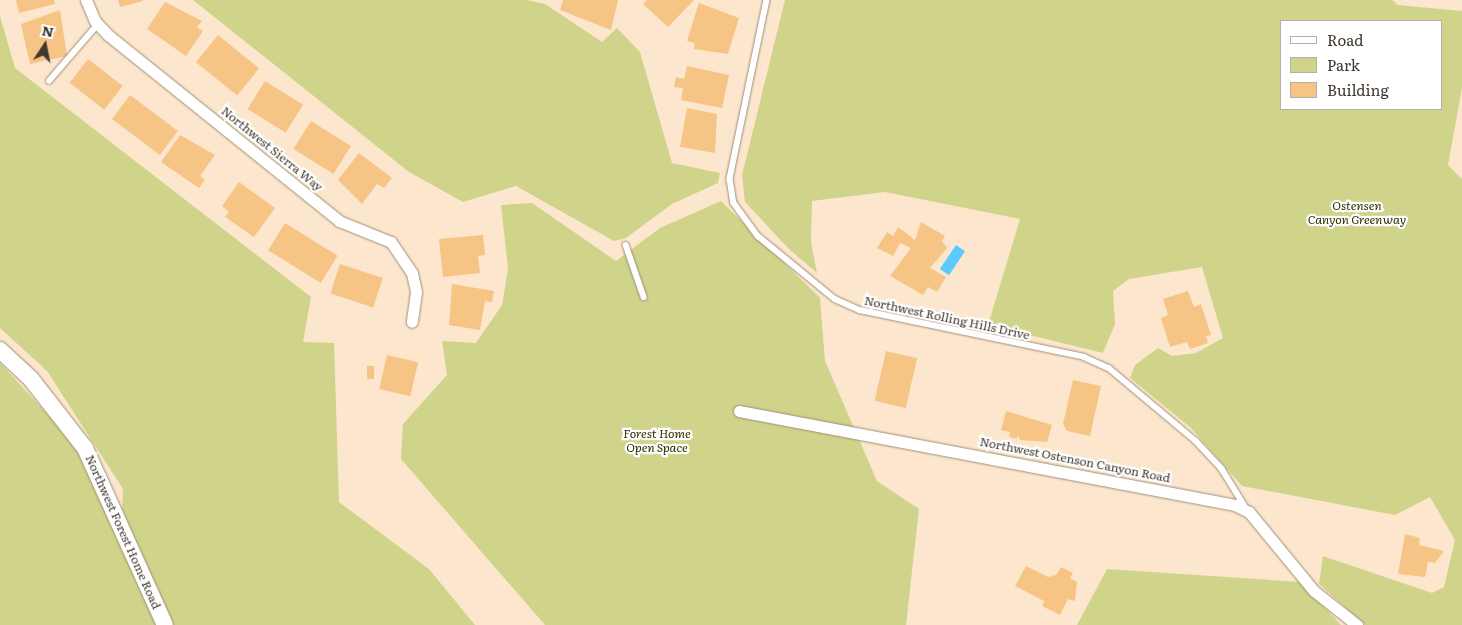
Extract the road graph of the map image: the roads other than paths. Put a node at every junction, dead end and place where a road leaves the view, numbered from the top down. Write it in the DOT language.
graph roads {
  1 [pos="86,0"];
  2 [pos="767,0"];
  3 [pos="98,24"];
  4 [pos="49,81"];
  5 [pos="626,245"];
  6 [pos="644,297"];
  7 [pos="412,322"];
  8 [pos="0,350"];
  9 [pos="739,411"];
  10 [pos="1249,512"];
  11 [pos="164,625"];
  12 [pos="1357,625"];
  1 -- 3 [label="street, Northwest Sierra Way"];
  2 -- 10 [label="lane, Northwest Rolling Hills Drive"];
  3 -- 4 [label="lane"];
  3 -- 7 [label="street, Northwest Sierra Way"];
  5 -- 6 [label="lane"];
  8 -- 11 [label="street, Northwest Forest Home Road"];
  9 -- 10 [label="street, Northwest Ostenson Canyon Road"];
  10 -- 12 [label="street, Northwest Ostenson Canyon Road"];
}
